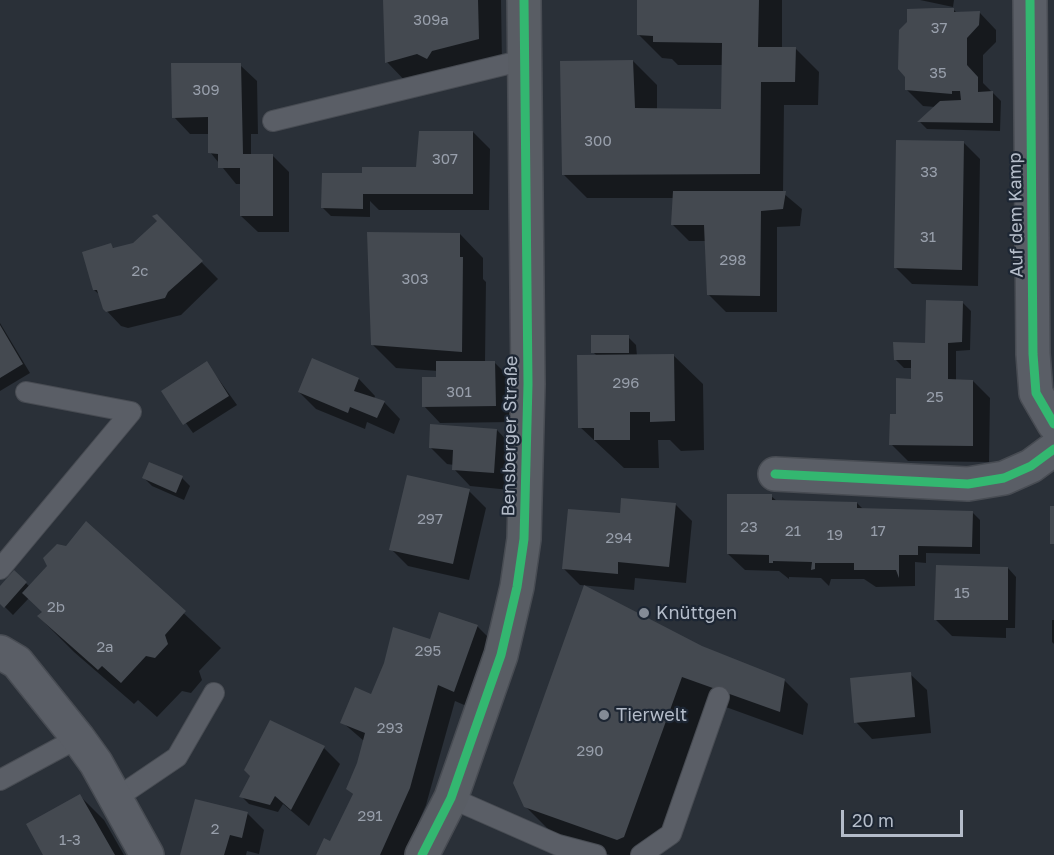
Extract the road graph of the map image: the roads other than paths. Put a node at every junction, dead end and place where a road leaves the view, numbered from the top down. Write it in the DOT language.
graph roads {
  1 [pos="524,0"];
  2 [pos="1030,0"];
  3 [pos="524,60"];
  4 [pos="273,121"];
  5 [pos="27,392"];
  6 [pos="1054,424"];
  7 [pos="1054,449"];
  8 [pos="776,474"];
  9 [pos="0,569"];
  10 [pos="0,652"];
  11 [pos="214,693"];
  12 [pos="719,697"];
  13 [pos="78,738"];
  14 [pos="0,780"];
  15 [pos="451,798"];
  16 [pos="116,799"];
  17 [pos="147,855"];
  18 [pos="422,855"];
  19 [pos="596,855"];
  20 [pos="640,855"];
  1 -- 3 [label="main road, Bensberger Straße"];
  2 -- 6 [label="street, Auf dem Kamp"];
  3 -- 4 [label="lane"];
  3 -- 15 [label="main road, Bensberger Straße"];
  5 -- 9 [label="lane"];
  7 -- 8 [label="street"];
  10 -- 13 [label="street"];
  11 -- 16 [label="lane"];
  12 -- 20 [label="lane"];
  13 -- 14 [label="lane"];
  13 -- 16 [label="street"];
  15 -- 18 [label="main road, Bensberger Straße"];
  15 -- 19 [label="lane"];
  16 -- 17 [label="street"];
}
